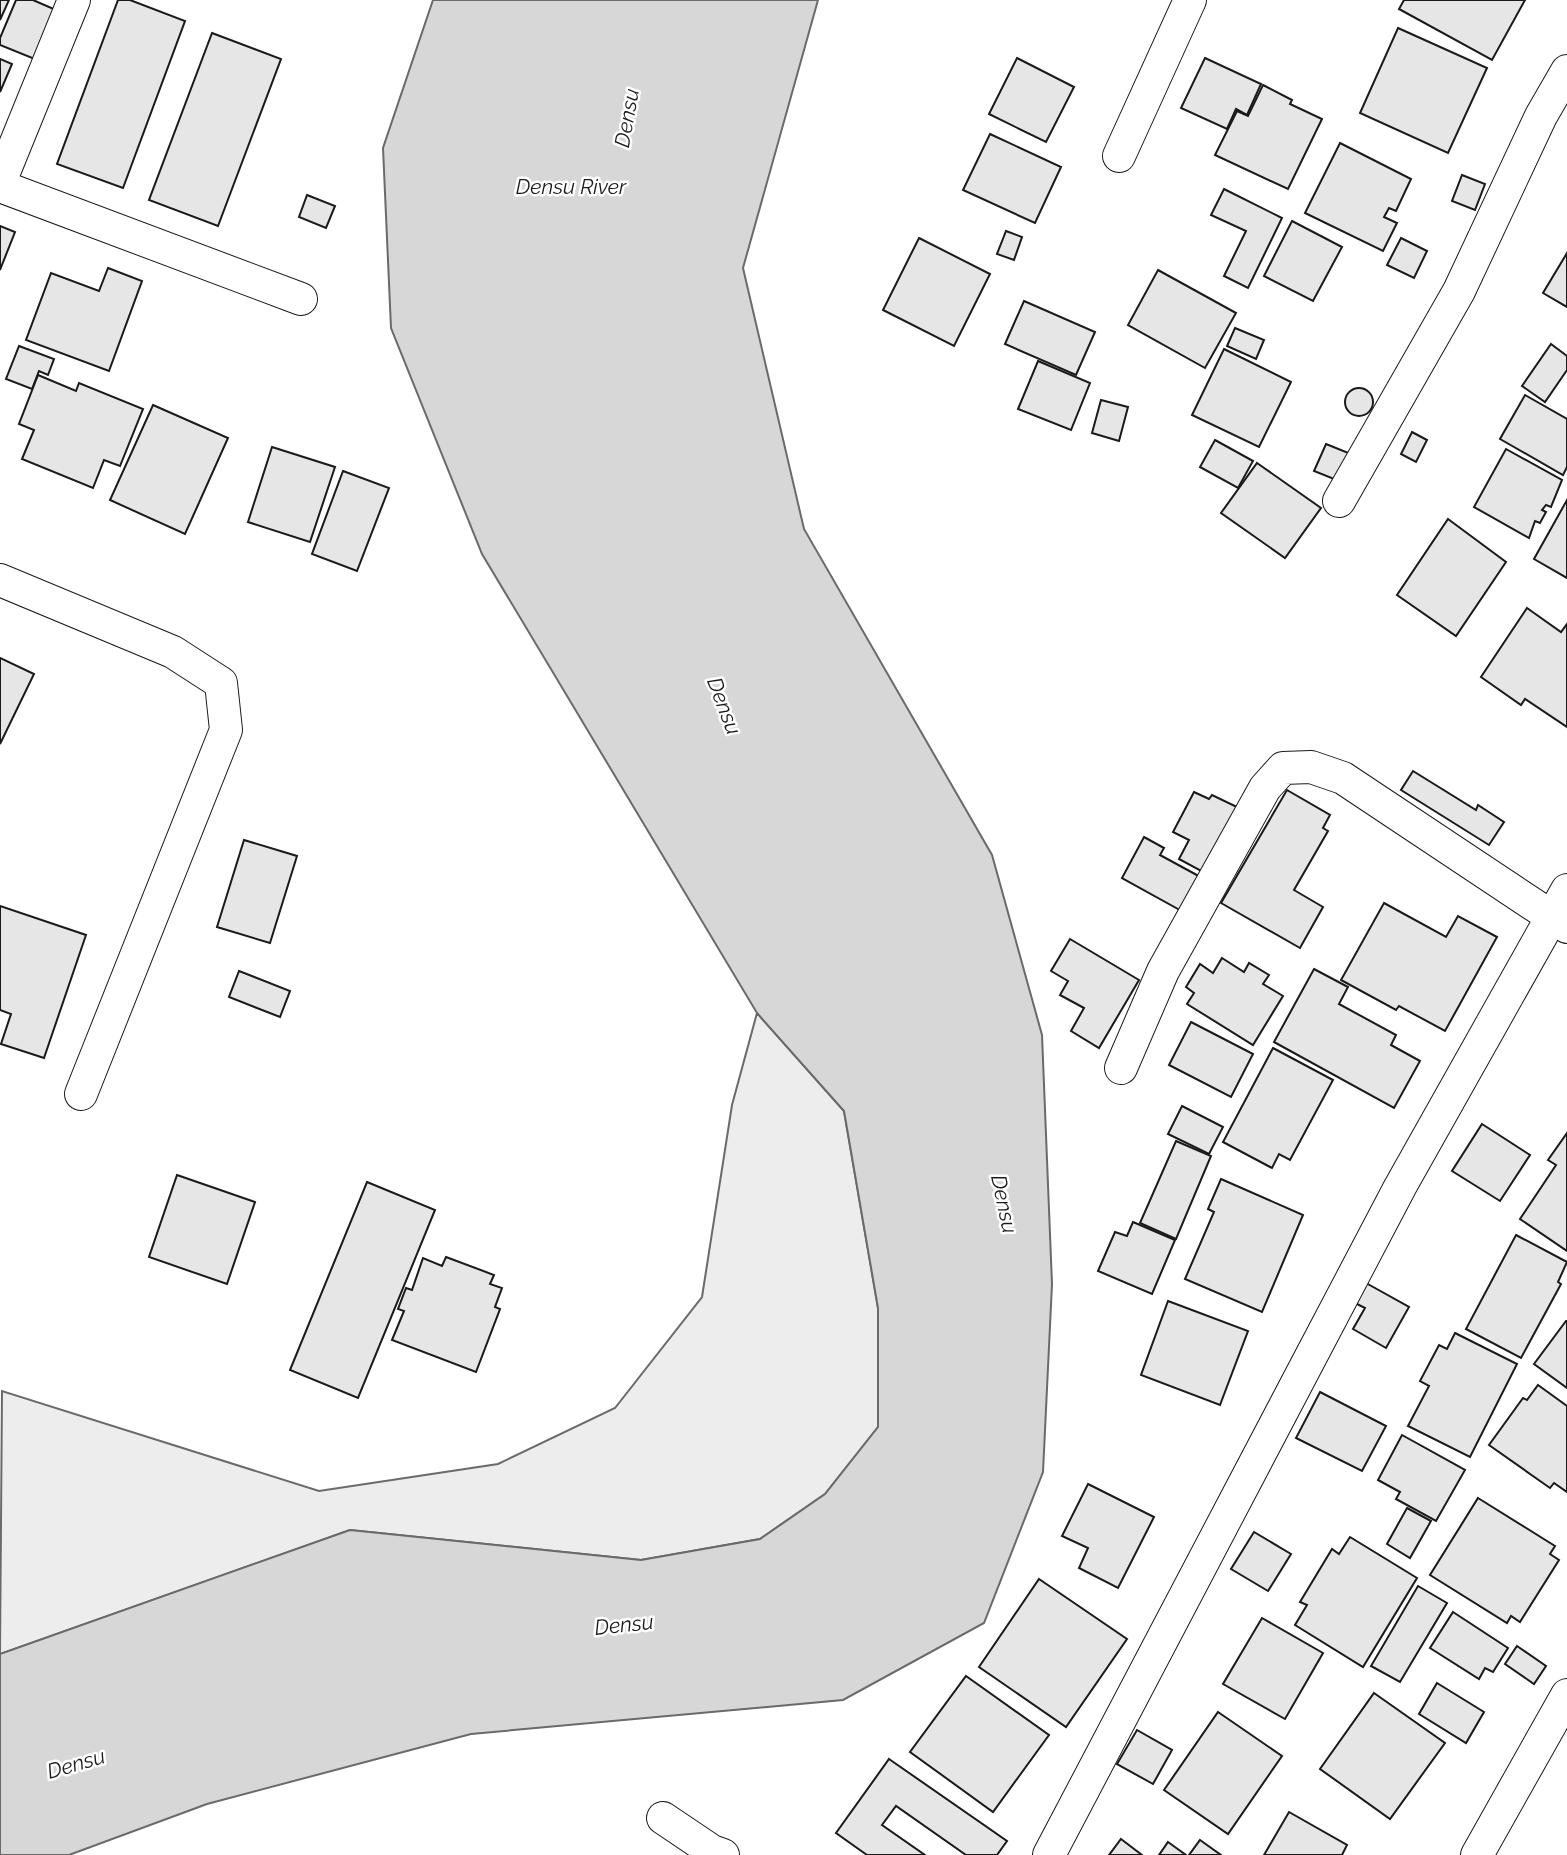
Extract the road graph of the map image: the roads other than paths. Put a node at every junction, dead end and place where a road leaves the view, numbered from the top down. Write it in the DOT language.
graph roads {
  1 [pos="74,0"];
  2 [pos="1190,0"];
  3 [pos="1567,71"];
  4 [pos="1119,156"];
  5 [pos="0,184"];
  6 [pos="301,299"];
  7 [pos="1339,501"];
  8 [pos="0,580"];
  9 [pos="1562,911"];
  10 [pos="1121,1068"];
  11 [pos="81,1094"];
  12 [pos="1567,1695"];
  13 [pos="663,1818"];
  14 [pos="723,1855"];
  15 [pos="1049,1855"];
  16 [pos="1477,1855"];
  1 -- 5 [label="street"];
  2 -- 4 [label="street"];
  3 -- 7 [label="street"];
  5 -- 6 [label="street"];
  8 -- 11 [label="street"];
  9 -- 10 [label="street"];
  9 -- 15 [label="street"];
  12 -- 16 [label="street"];
  13 -- 14 [label="street"];
}
